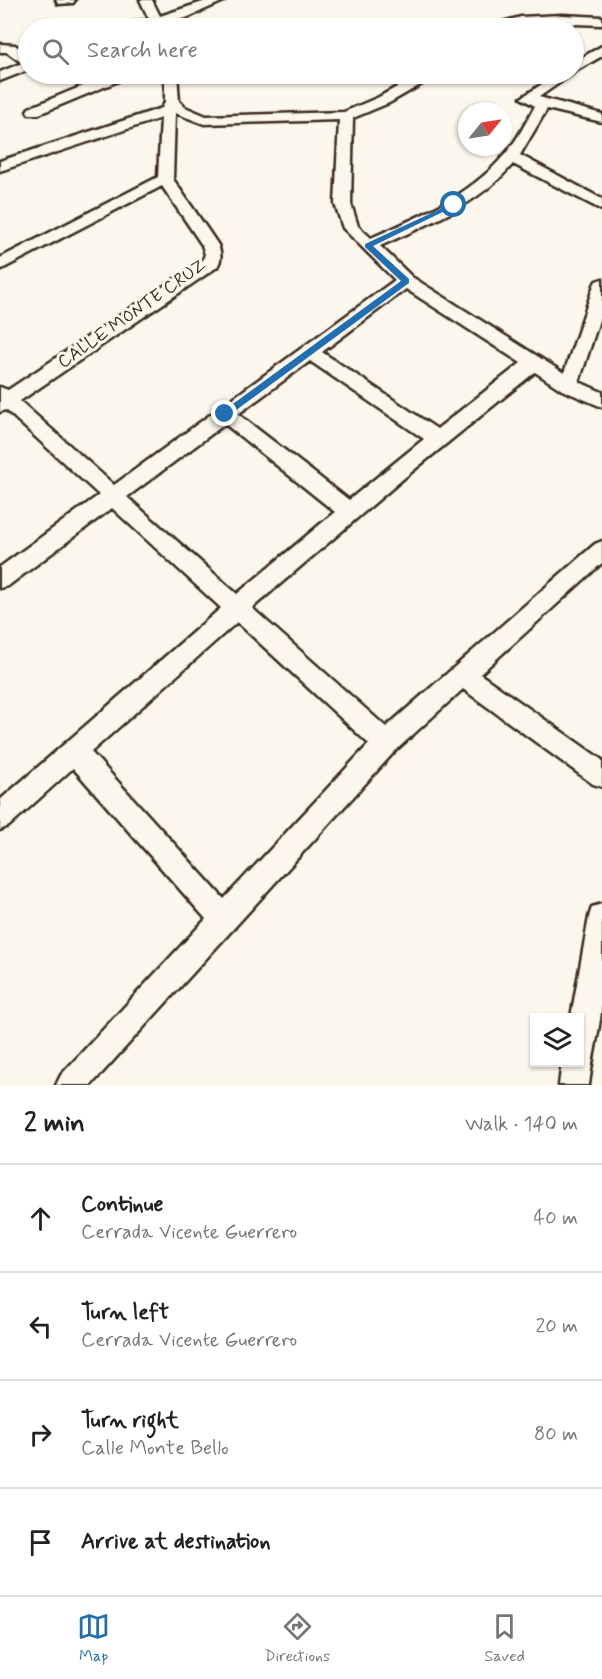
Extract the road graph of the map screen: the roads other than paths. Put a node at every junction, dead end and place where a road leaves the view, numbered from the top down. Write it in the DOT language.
graph roads {
  1 [pos="146,0"];
  2 [pos="220,0"];
  3 [pos="155,18"];
  4 [pos="175,18"];
  5 [pos="584,20"];
  6 [pos="602,21"];
  7 [pos="0,48"];
  8 [pos="602,50"];
  9 [pos="18,55"];
  10 [pos="584,61"];
  11 [pos="18,68"];
  12 [pos="0,77"];
  13 [pos="99,84"];
  14 [pos="171,84"];
  15 [pos="412,84"];
  16 [pos="554,84"];
  17 [pos="535,101"];
  18 [pos="170,106"];
  19 [pos="34,111"];
  20 [pos="346,116"];
  21 [pos="602,118"];
  22 [pos="512,157"];
  23 [pos="0,166"];
  24 [pos="165,179"];
  25 [pos="602,205"];
  26 [pos="368,245"];
  27 [pos="0,265"];
  28 [pos="406,281"];
  29 [pos="602,285"];
  30 [pos="597,313"];
  31 [pos="310,352"];
  32 [pos="534,363"];
  33 [pos="569,385"];
  34 [pos="2,400"];
  35 [pos="602,400"];
  36 [pos="225,414"];
  37 [pos="436,438"];
  38 [pos="112,497"];
  39 [pos="350,512"];
  40 [pos="602,550"];
  41 [pos="0,579"];
  42 [pos="236,609"];
  43 [pos="462,675"];
  44 [pos="386,743"];
  45 [pos="75,752"];
  46 [pos="602,775"];
  47 [pos="0,817"];
  48 [pos="602,917"];
  49 [pos="224,919"];
  50 [pos="584,1021"];
  51 [pos="576,1067"];
  52 [pos="71,1085"];
  53 [pos="574,1085"];
  1 -- 3 [label="street"];
  2 -- 4 [label="street"];
  5 -- 6 [label="street"];
  7 -- 9 [label="street"];
  8 -- 10 [label="street"];
  11 -- 12 [label="street"];
  13 -- 19 [label="street"];
  14 -- 18 [label="street"];
  15 -- 20 [label="street"];
  16 -- 17 [label="street"];
  17 -- 21 [label="street"];
  17 -- 22 [label="street"];
  18 -- 20 [label="street"];
  18 -- 23 [label="street"];
  18 -- 24 [label="street"];
  20 -- 26 [label="street"];
  22 -- 25 [label="street"];
  22 -- 26 [label="street"];
  24 -- 27 [label="street"];
  24 -- 34 [label="street, CALLE MONTE CRUZ"];
  26 -- 28 [label="street"];
  28 -- 31 [label="street"];
  28 -- 32 [label="street"];
  29 -- 30 [label="street"];
  30 -- 33 [label="street"];
  31 -- 36 [label="street"];
  31 -- 37 [label="street"];
  32 -- 33 [label="street"];
  32 -- 37 [label="street"];
  33 -- 35 [label="street"];
  34 -- 38 [label="street"];
  36 -- 38 [label="street"];
  36 -- 39 [label="street"];
  37 -- 39 [label="street"];
  38 -- 41 [label="street"];
  38 -- 42 [label="street"];
  39 -- 42 [label="street"];
  40 -- 43 [label="street"];
  42 -- 44 [label="street"];
  42 -- 45 [label="street"];
  43 -- 44 [label="street"];
  43 -- 46 [label="street"];
  44 -- 49 [label="street"];
  45 -- 47 [label="street"];
  45 -- 49 [label="street"];
  48 -- 50 [label="street"];
  49 -- 52 [label="street"];
  51 -- 53 [label="street"];
}
